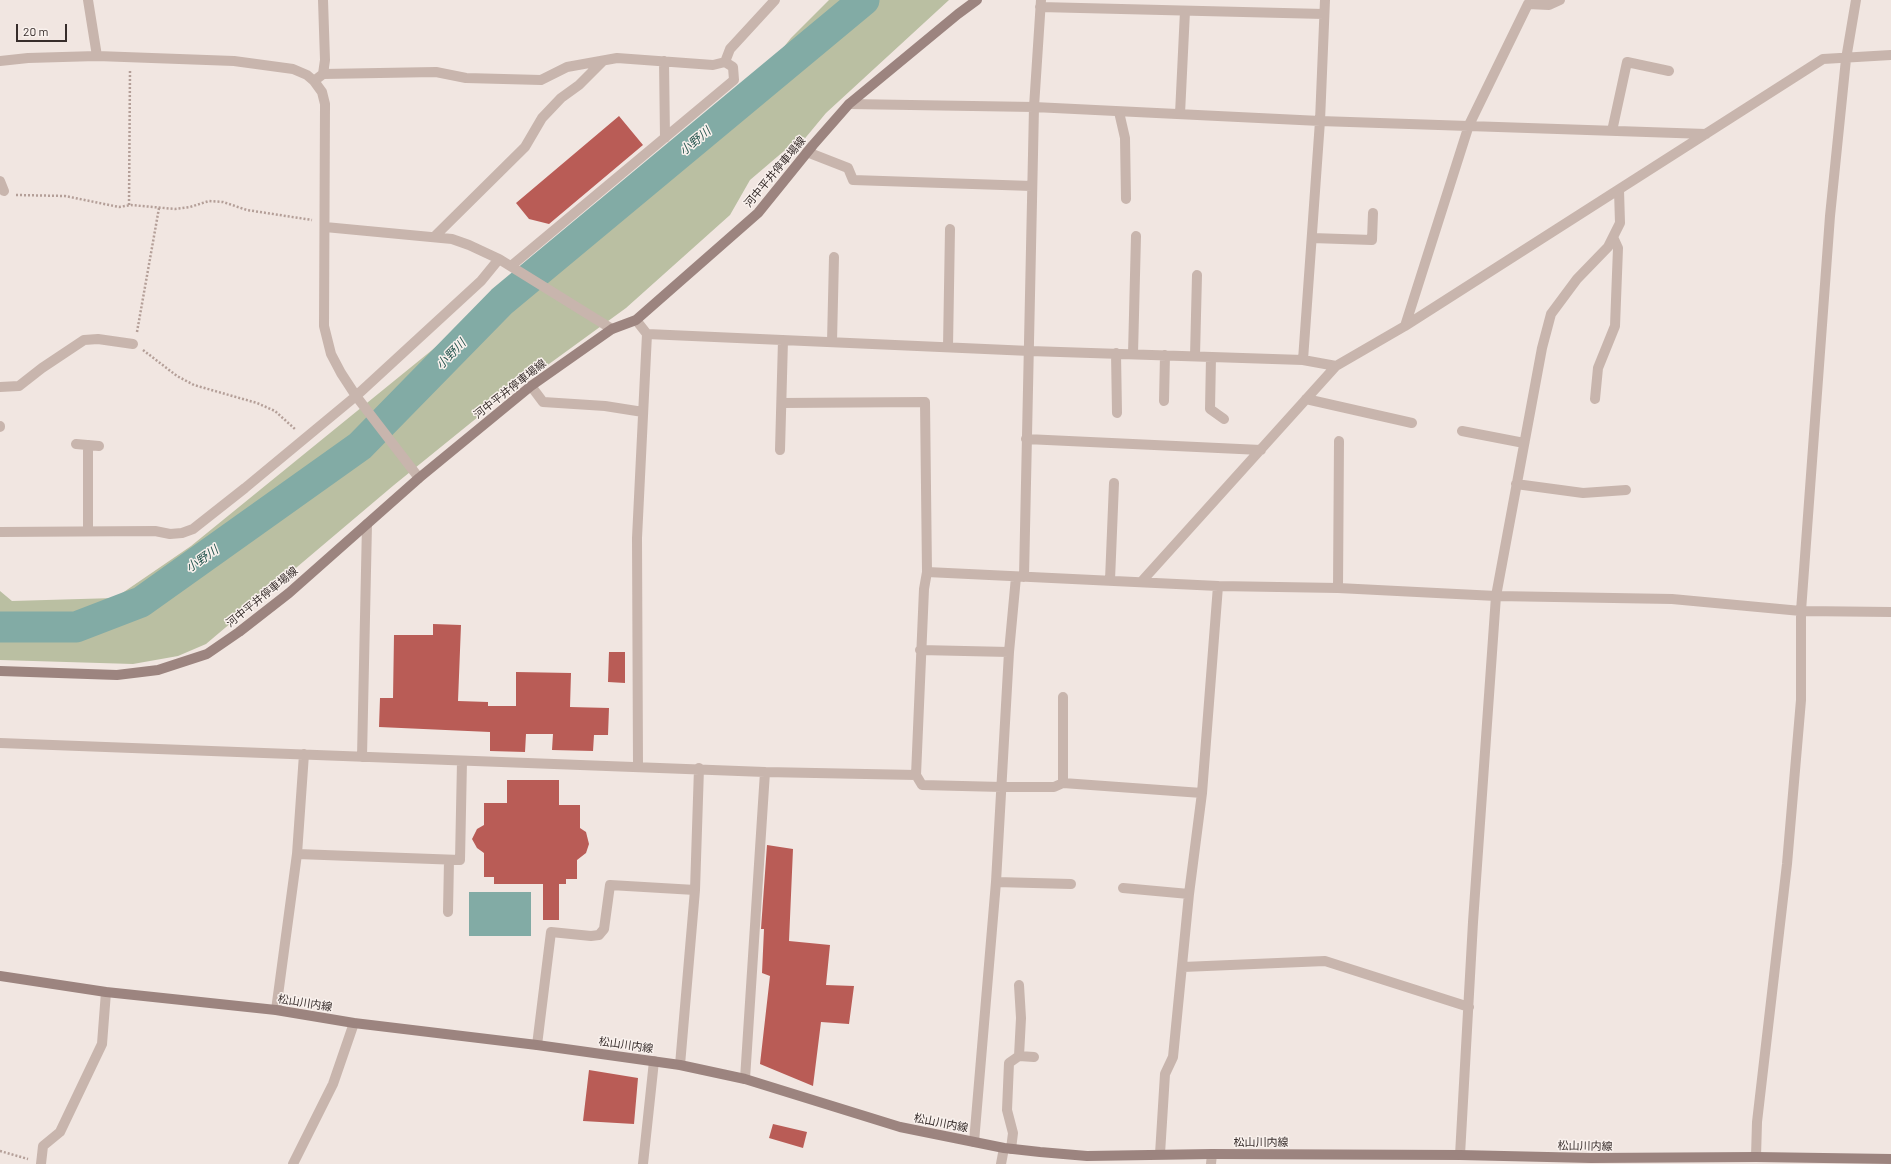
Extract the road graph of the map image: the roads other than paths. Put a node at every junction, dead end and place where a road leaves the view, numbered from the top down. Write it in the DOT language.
graph roads {
  1 [pos="88,0"];
  2 [pos="323,0"];
  3 [pos="775,0"];
  4 [pos="978,0"];
  5 [pos="1325,0"];
  6 [pos="1560,0"];
  7 [pos="1856,0"];
  8 [pos="1041,4"];
  9 [pos="1185,11"];
  10 [pos="1324,14"];
  11 [pos="1891,55"];
  12 [pos="97,56"];
  13 [pos="1846,59"];
  14 [pos="0,61"];
  15 [pos="603,61"];
  16 [pos="664,61"];
  17 [pos="725,62"];
  18 [pos="1669,70"];
  19 [pos="323,74"];
  20 [pos="314,81"];
  21 [pos="850,104"];
  22 [pos="1034,107"];
  23 [pos="1119,112"];
  24 [pos="1180,114"];
  25 [pos="1320,121"];
  26 [pos="1469,125"];
  27 [pos="1612,131"];
  28 [pos="1706,134"];
  29 [pos="665,138"];
  30 [pos="807,152"];
  31 [pos="0,181"];
  32 [pos="1032,186"];
  33 [pos="1619,190"];
  34 [pos="4,191"];
  35 [pos="1126,199"];
  36 [pos="1373,213"];
  37 [pos="325,224"];
  38 [pos="950,229"];
  39 [pos="1136,236"];
  40 [pos="434,237"];
  41 [pos="1613,237"];
  42 [pos="1312,238"];
  43 [pos="834,257"];
  44 [pos="499,258"];
  45 [pos="514,268"];
  46 [pos="1197,275"];
  47 [pos="636,320"];
  48 [pos="1405,326"];
  49 [pos="610,327"];
  50 [pos="647,334"];
  51 [pos="783,340"];
  52 [pos="832,342"];
  53 [pos="133,344"];
  54 [pos="948,347"];
  55 [pos="1030,351"];
  56 [pos="1116,353"];
  57 [pos="1133,354"];
  58 [pos="1165,355"];
  59 [pos="1195,356"];
  60 [pos="1211,358"];
  61 [pos="1303,360"];
  62 [pos="1336,366"];
  63 [pos="531,386"];
  64 [pos="0,387"];
  65 [pos="359,399"];
  66 [pos="1306,399"];
  67 [pos="1595,399"];
  68 [pos="1164,401"];
  69 [pos="782,403"];
  70 [pos="643,412"];
  71 [pos="1117,413"];
  72 [pos="1224,418"];
  73 [pos="1412,423"];
  74 [pos="1462,431"];
  75 [pos="1026,439"];
  76 [pos="1339,441"];
  77 [pos="1524,443"];
  78 [pos="76,444"];
  79 [pos="88,445"];
  80 [pos="99,446"];
  81 [pos="780,450"];
  82 [pos="1261,450"];
  83 [pos="419,478"];
  84 [pos="1114,483"];
  85 [pos="1516,484"];
  86 [pos="1626,490"];
  87 [pos="367,524"];
  88 [pos="88,531"];
  89 [pos="0,532"];
  90 [pos="927,572"];
  91 [pos="1020,577"];
  92 [pos="1110,580"];
  93 [pos="1142,581"];
  94 [pos="1218,586"];
  95 [pos="1338,588"];
  96 [pos="1496,596"];
  97 [pos="1801,610"];
  98 [pos="1891,612"];
  99 [pos="920,650"];
  100 [pos="1009,652"];
  101 [pos="0,671"];
  102 [pos="1063,697"];
  103 [pos="0,743"];
  104 [pos="304,754"];
  105 [pos="362,757"];
  106 [pos="462,761"];
  107 [pos="638,767"];
  108 [pos="699,768"];
  109 [pos="764,772"];
  110 [pos="916,775"];
  111 [pos="1063,783"];
  112 [pos="1002,788"];
  113 [pos="1202,793"];
  114 [pos="297,854"];
  115 [pos="449,860"];
  116 [pos="996,882"];
  117 [pos="1071,884"];
  118 [pos="1123,888"];
  119 [pos="695,890"];
  120 [pos="1189,894"];
  121 [pos="448,912"];
  122 [pos="1183,967"];
  123 [pos="0,976"];
  124 [pos="1019,985"];
  125 [pos="106,992"];
  126 [pos="1468,1007"];
  127 [pos="276,1010"];
  128 [pos="354,1023"];
  129 [pos="538,1045"];
  130 [pos="1019,1056"];
  131 [pos="1034,1057"];
  132 [pos="654,1061"];
  133 [pos="680,1065"];
  134 [pos="745,1079"];
  135 [pos="974,1142"];
  136 [pos="1008,1148"];
  137 [pos="1160,1154"];
  138 [pos="1460,1155"];
  139 [pos="1756,1157"];
  140 [pos="1212,1159"];
  141 [pos="1891,1159"];
  142 [pos="1591,1161"];
  143 [pos="41,1163"];
  144 [pos="293,1164"];
  145 [pos="643,1164"];
  146 [pos="1001,1164"];
  1 -- 12 [label="street"];
  2 -- 19 [label="street"];
  3 -- 17 [label="street"];
  4 -- 21 [label="main road, 河中平井停車場線"];
  5 -- 10 [label="street"];
  6 -- 26 [label="street"];
  7 -- 13 [label="street"];
  8 -- 9 [label="street"];
  8 -- 22 [label="street"];
  9 -- 10 [label="street"];
  9 -- 24 [label="street"];
  10 -- 25 [label="street"];
  11 -- 13 [label="street"];
  12 -- 14 [label="street"];
  12 -- 20 [label="street"];
  13 -- 28 [label="street"];
  13 -- 97 [label="street"];
  15 -- 16 [label="street"];
  15 -- 19 [label="street"];
  15 -- 40 [label="street"];
  16 -- 17 [label="street"];
  16 -- 29 [label="street"];
  17 -- 29 [label="street"];
  18 -- 27 [label="street"];
  19 -- 20 [label="street"];
  20 -- 37 [label="street"];
  21 -- 22 [label="street"];
  21 -- 30 [label="main road, 河中平井停車場線"];
  22 -- 23 [label="street"];
  22 -- 32 [label="street"];
  23 -- 24 [label="street"];
  23 -- 35 [label="street"];
  24 -- 25 [label="street"];
  25 -- 26 [label="street"];
  25 -- 42 [label="street"];
  26 -- 27 [label="street"];
  26 -- 48 [label="street"];
  27 -- 28 [label="street"];
  28 -- 33 [label="street"];
  29 -- 45 [label="street"];
  30 -- 32 [label="street"];
  30 -- 47 [label="main road, 河中平井停車場線"];
  31 -- 34 [label="street"];
  32 -- 55 [label="street"];
  33 -- 41 [label="street"];
  33 -- 48 [label="street"];
  36 -- 42 [label="street"];
  37 -- 40 [label="street"];
  37 -- 65 [label="street"];
  38 -- 54 [label="street"];
  39 -- 57 [label="street"];
  40 -- 44 [label="street"];
  41 -- 67 [label="street"];
  41 -- 77 [label="street"];
  42 -- 61 [label="street"];
  43 -- 52 [label="street"];
  44 -- 45 [label="street"];
  44 -- 65 [label="street"];
  45 -- 49 [label="street"];
  46 -- 59 [label="street"];
  47 -- 49 [label="main road, 河中平井停車場線"];
  47 -- 50 [label="street"];
  48 -- 62 [label="street"];
  49 -- 63 [label="main road, 河中平井停車場線"];
  50 -- 51 [label="street"];
  50 -- 70 [label="street"];
  51 -- 52 [label="street"];
  51 -- 69 [label="street"];
  52 -- 54 [label="street"];
  53 -- 64 [label="street"];
  54 -- 55 [label="street"];
  55 -- 56 [label="street"];
  55 -- 75 [label="street"];
  56 -- 57 [label="street"];
  56 -- 71 [label="street"];
  57 -- 58 [label="street"];
  58 -- 59 [label="street"];
  58 -- 68 [label="street"];
  59 -- 60 [label="street"];
  60 -- 61 [label="street"];
  60 -- 72 [label="street"];
  61 -- 62 [label="street"];
  62 -- 66 [label="street"];
  63 -- 70 [label="street"];
  63 -- 83 [label="main road, 河中平井停車場線"];
  65 -- 83 [label="street"];
  65 -- 88 [label="street"];
  66 -- 73 [label="street"];
  66 -- 82 [label="street"];
  69 -- 81 [label="street"];
  69 -- 90 [label="street"];
  70 -- 107 [label="street"];
  74 -- 77 [label="street"];
  75 -- 82 [label="street"];
  75 -- 91 [label="street"];
  76 -- 95 [label="street"];
  77 -- 85 [label="street"];
  78 -- 79 [label="street"];
  79 -- 80 [label="street"];
  79 -- 88 [label="street"];
  82 -- 93 [label="street"];
  83 -- 87 [label="main road, 河中平井停車場線"];
  84 -- 92 [label="street"];
  85 -- 86 [label="street"];
  85 -- 96 [label="street"];
  87 -- 101 [label="main road, 河中平井停車場線"];
  87 -- 105 [label="street"];
  88 -- 89 [label="street"];
  90 -- 91 [label="street"];
  90 -- 99 [label="street"];
  91 -- 92 [label="street"];
  91 -- 100 [label="street"];
  92 -- 93 [label="street"];
  93 -- 94 [label="street"];
  94 -- 95 [label="street"];
  94 -- 113 [label="street"];
  95 -- 96 [label="street"];
  96 -- 97 [label="street"];
  96 -- 126 [label="street"];
  97 -- 98 [label="street"];
  97 -- 139 [label="street"];
  99 -- 100 [label="street"];
  99 -- 110 [label="street"];
  100 -- 112 [label="street"];
  102 -- 111 [label="street"];
  103 -- 104 [label="street"];
  104 -- 105 [label="street"];
  104 -- 114 [label="street"];
  105 -- 106 [label="street"];
  106 -- 107 [label="street"];
  106 -- 115 [label="street"];
  107 -- 108 [label="street"];
  108 -- 109 [label="street"];
  108 -- 119 [label="street"];
  109 -- 110 [label="street"];
  109 -- 134 [label="street"];
  110 -- 112 [label="street"];
  111 -- 112 [label="street"];
  111 -- 113 [label="street"];
  112 -- 116 [label="street"];
  113 -- 120 [label="street"];
  114 -- 115 [label="street"];
  114 -- 127 [label="street"];
  115 -- 121 [label="street"];
  116 -- 117 [label="street"];
  116 -- 135 [label="street"];
  118 -- 120 [label="street"];
  119 -- 129 [label="street"];
  119 -- 133 [label="street"];
  120 -- 122 [label="street"];
  122 -- 126 [label="street"];
  122 -- 137 [label="street"];
  123 -- 125 [label="main road, 松山川内線"];
  124 -- 130 [label="street"];
  125 -- 127 [label="main road, 松山川内線"];
  125 -- 143 [label="street"];
  126 -- 138 [label="street"];
  127 -- 128 [label="main road, 松山川内線"];
  128 -- 129 [label="main road, 松山川内線"];
  128 -- 144 [label="street"];
  129 -- 132 [label="main road, 松山川内線"];
  130 -- 131 [label="street"];
  130 -- 136 [label="street"];
  132 -- 133 [label="main road, 松山川内線"];
  132 -- 145 [label="street"];
  133 -- 134 [label="main road, 松山川内線"];
  134 -- 135 [label="main road, 松山川内線"];
  135 -- 136 [label="main road, 松山川内線"];
  136 -- 137 [label="main road, 松山川内線"];
  136 -- 146 [label="street"];
  137 -- 140 [label="main road, 松山川内線"];
  138 -- 140 [label="main road, 松山川内線"];
  138 -- 142 [label="main road, 松山川内線"];
  139 -- 141 [label="main road, 松山川内線"];
  139 -- 142 [label="main road, 松山川内線"];
}
